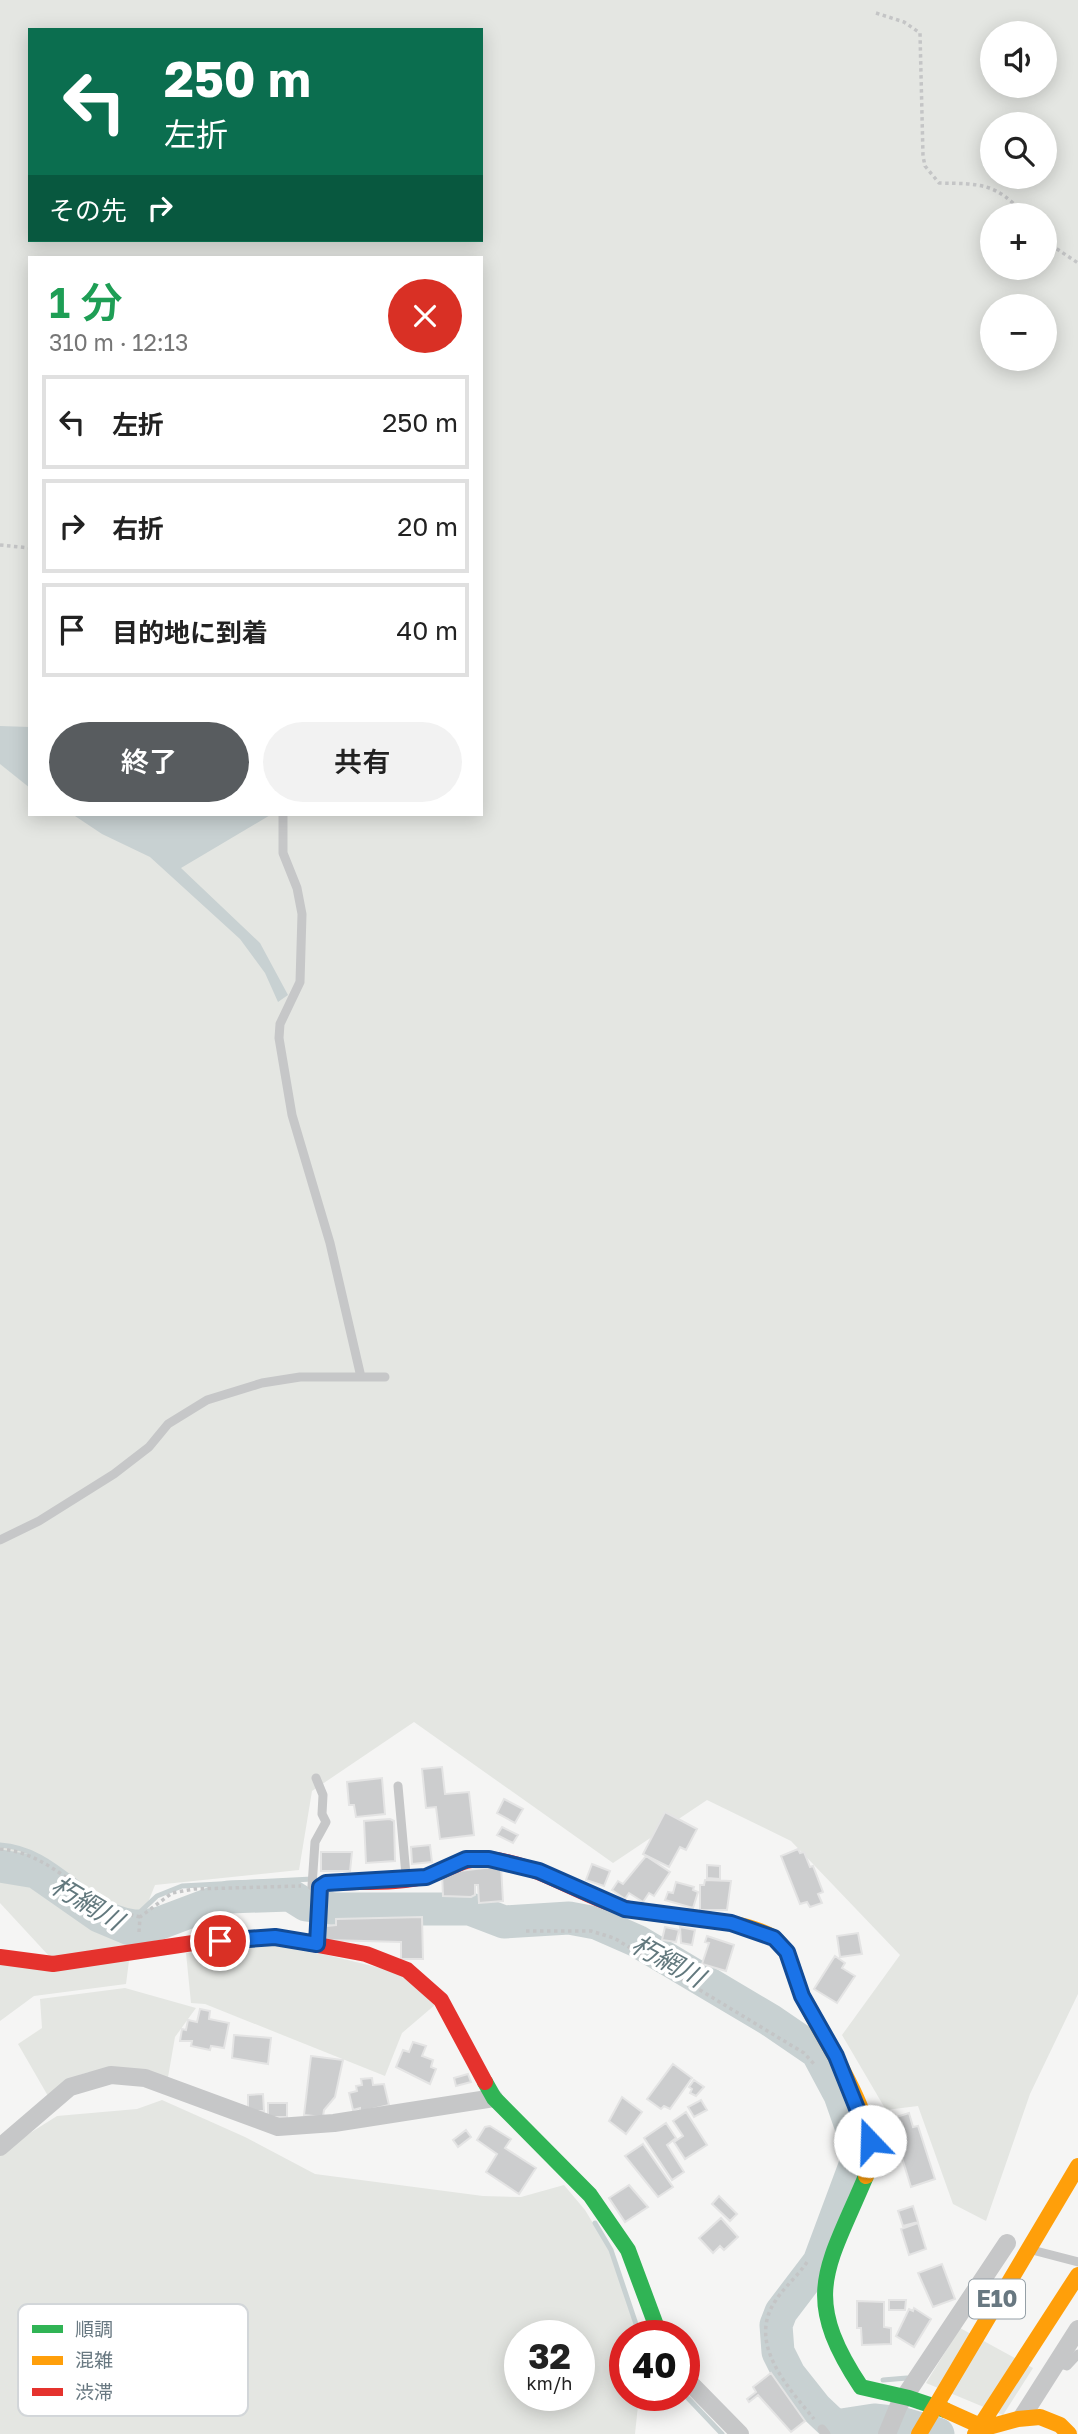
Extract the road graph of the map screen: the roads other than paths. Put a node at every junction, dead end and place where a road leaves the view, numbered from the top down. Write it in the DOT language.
graph roads {
  1 [pos="284,816"];
  2 [pos="361,1377"];
  3 [pos="385,1377"];
  4 [pos="0,1540"];
  5 [pos="316,1777"];
  6 [pos="398,1786"];
  7 [pos="406,1875"];
  8 [pos="315,1892"];
  9 [pos="317,1944"];
  10 [pos="0,1957"];
  11 [pos="494,2098"];
  12 [pos="0,2147"];
  13 [pos="1078,2166"];
  14 [pos="1007,2243"];
  15 [pos="1078,2262"];
  16 [pos="1078,2275"];
  17 [pos="654,2320"];
  18 [pos="1078,2329"];
  19 [pos="1078,2354"];
  20 [pos="1057,2363"];
  21 [pos="700,2393"];
  22 [pos="903,2400"];
  23 [pos="1022,2417"];
  24 [pos="740,2434"];
  25 [pos="887,2434"];
  26 [pos="919,2434"];
  27 [pos="975,2434"];
  28 [pos="1069,2434"];
  1 -- 2 [label="lane"];
  2 -- 3 [label="lane"];
  2 -- 4 [label="lane"];
  5 -- 8 [label="lane"];
  6 -- 7 [label="lane"];
  7 -- 8 [label="main road"];
  7 -- 22 [label="main road"];
  8 -- 9 [label="main road"];
  9 -- 10 [label="main road"];
  9 -- 11 [label="main road"];
  11 -- 12 [label="street"];
  11 -- 17 [label="main road"];
  13 -- 26 [label="main road, E10"];
  14 -- 15 [label="lane"];
  14 -- 22 [label="street"];
  16 -- 27 [label="main road, E10"];
  18 -- 20 [label="street"];
  19 -- 20 [label="lane"];
  20 -- 23 [label="street"];
  21 -- 24 [label="street"];
  22 -- 23 [label="main road"];
  22 -- 25 [label="street"];
  23 -- 28 [label="main road"];
}
